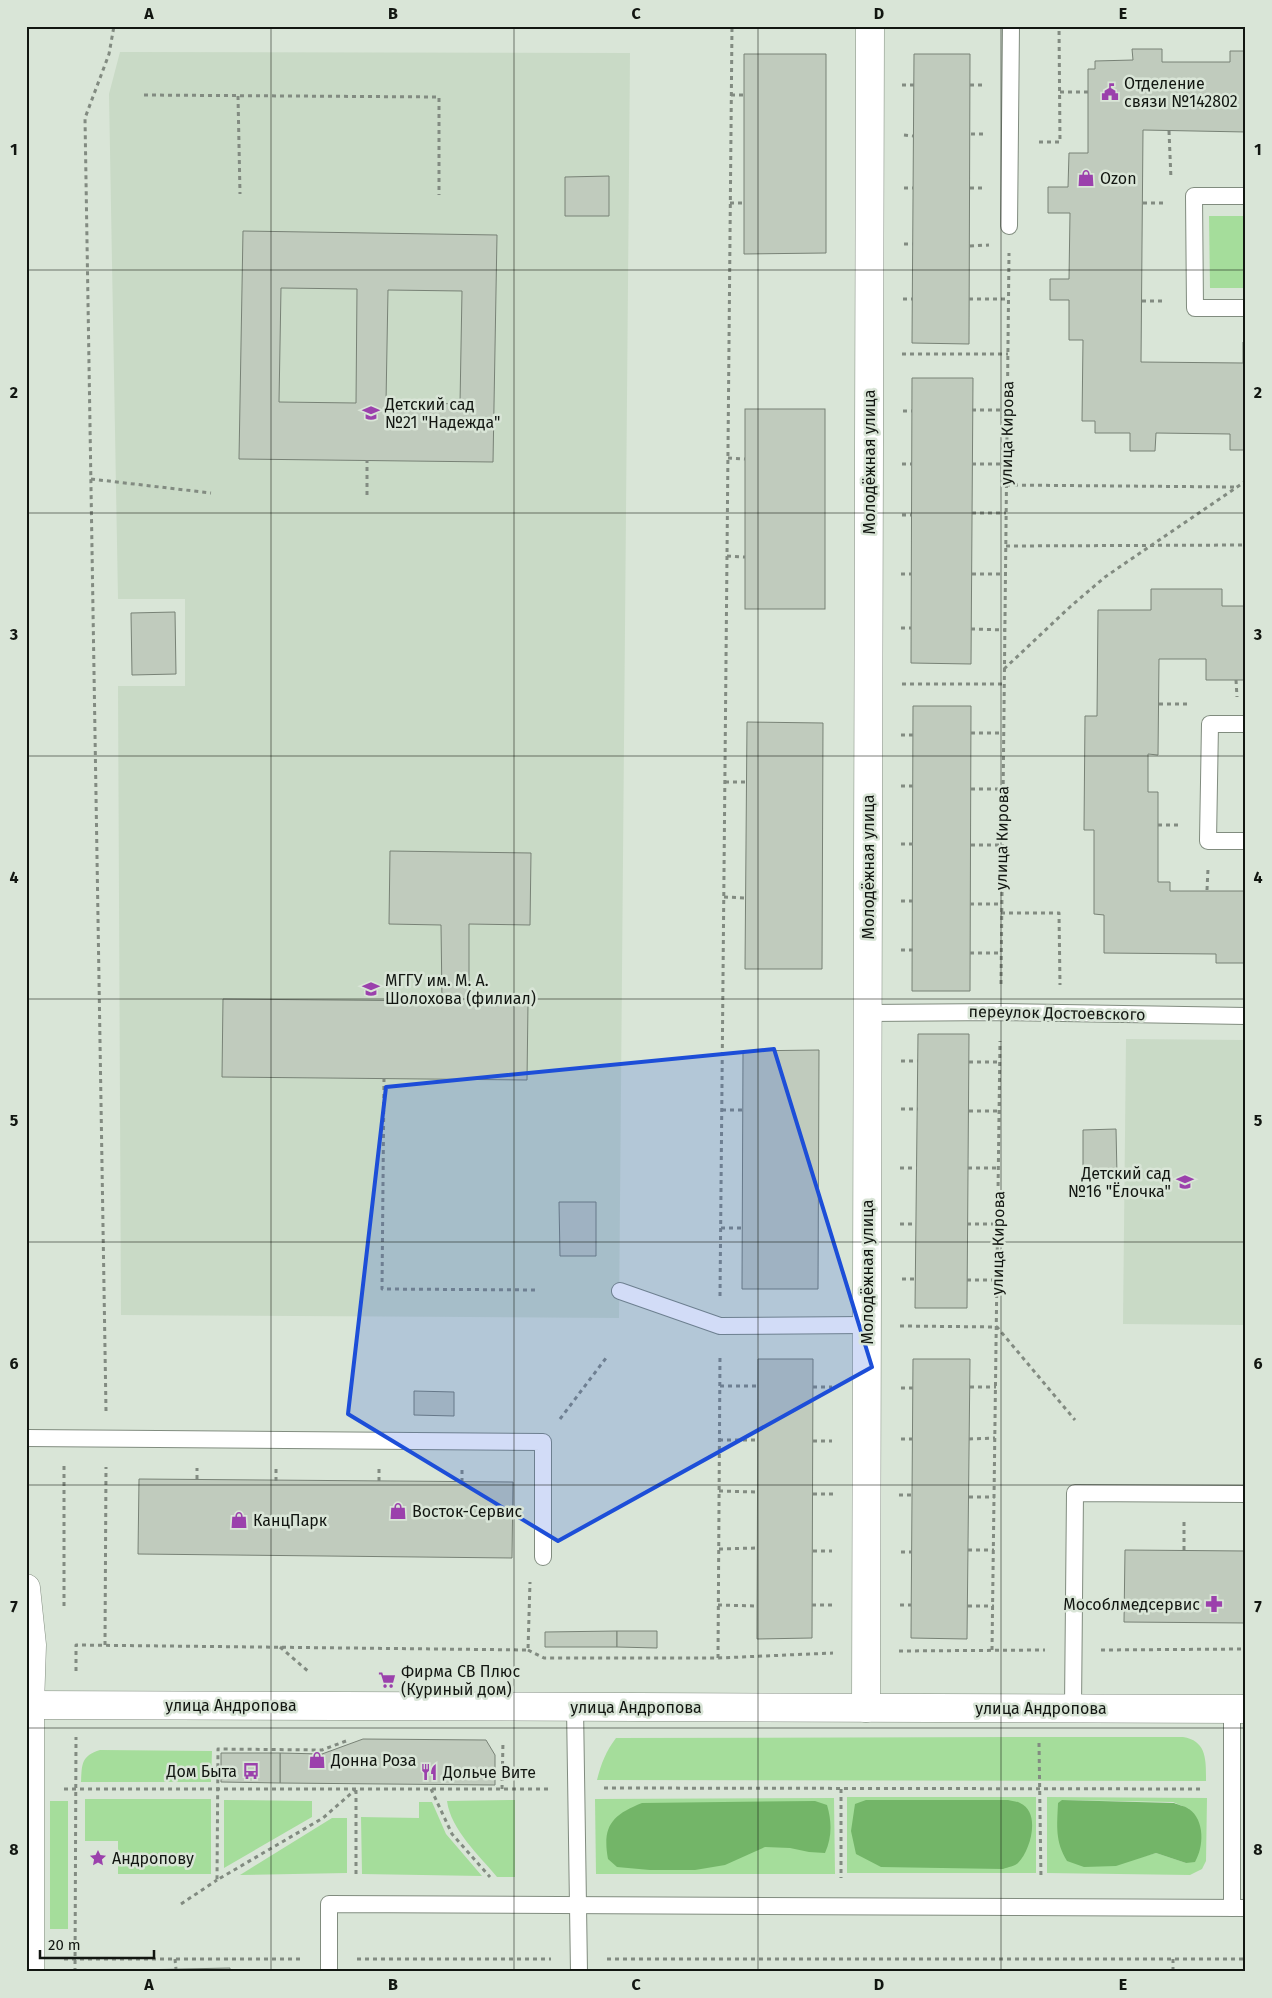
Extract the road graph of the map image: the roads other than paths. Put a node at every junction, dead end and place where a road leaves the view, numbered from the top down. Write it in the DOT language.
graph roads {
  1 [pos="870,26"];
  2 [pos="1011,26"];
  3 [pos="1246,196"];
  4 [pos="1009,226"];
  5 [pos="1246,308"];
  6 [pos="1246,724"];
  7 [pos="1246,841"];
  8 [pos="868,1013"];
  9 [pos="1246,1016"];
  10 [pos="620,1291"];
  11 [pos="867,1325"];
  12 [pos="26,1438"];
  13 [pos="1246,1494"];
  14 [pos="543,1558"];
  15 [pos="26,1588"];
  16 [pos="28,1705"];
  17 [pos="575,1707"];
  18 [pos="866,1708"];
  19 [pos="1073,1708"];
  20 [pos="1239,1709"];
  21 [pos="577,1904"];
  22 [pos="1239,1908"];
  23 [pos="30,1965"];
  24 [pos="329,1965"];
  25 [pos="579,1965"];
  1 -- 8 [label="street, Молодёжная улица"];
  2 -- 4 [label="lane"];
  3 -- 5 [label="lane"];
  6 -- 7 [label="lane"];
  8 -- 9 [label="lane, переулок Достоевского"];
  8 -- 11 [label="street, Молодёжная улица"];
  10 -- 11 [label="lane"];
  11 -- 18 [label="street, Молодёжная улица"];
  12 -- 14 [label="lane"];
  13 -- 19 [label="lane"];
  15 -- 16 [label="street"];
  16 -- 17 [label="street, улица Андропова"];
  16 -- 23 [label="street"];
  17 -- 18 [label="street, улица Андропова"];
  17 -- 21 [label="lane"];
  18 -- 19 [label="street, улица Андропова"];
  19 -- 20 [label="street, улица Андропова"];
  20 -- 22 [label="lane"];
  21 -- 22 [label="lane"];
  21 -- 24 [label="lane"];
  21 -- 25 [label="lane"];
}
